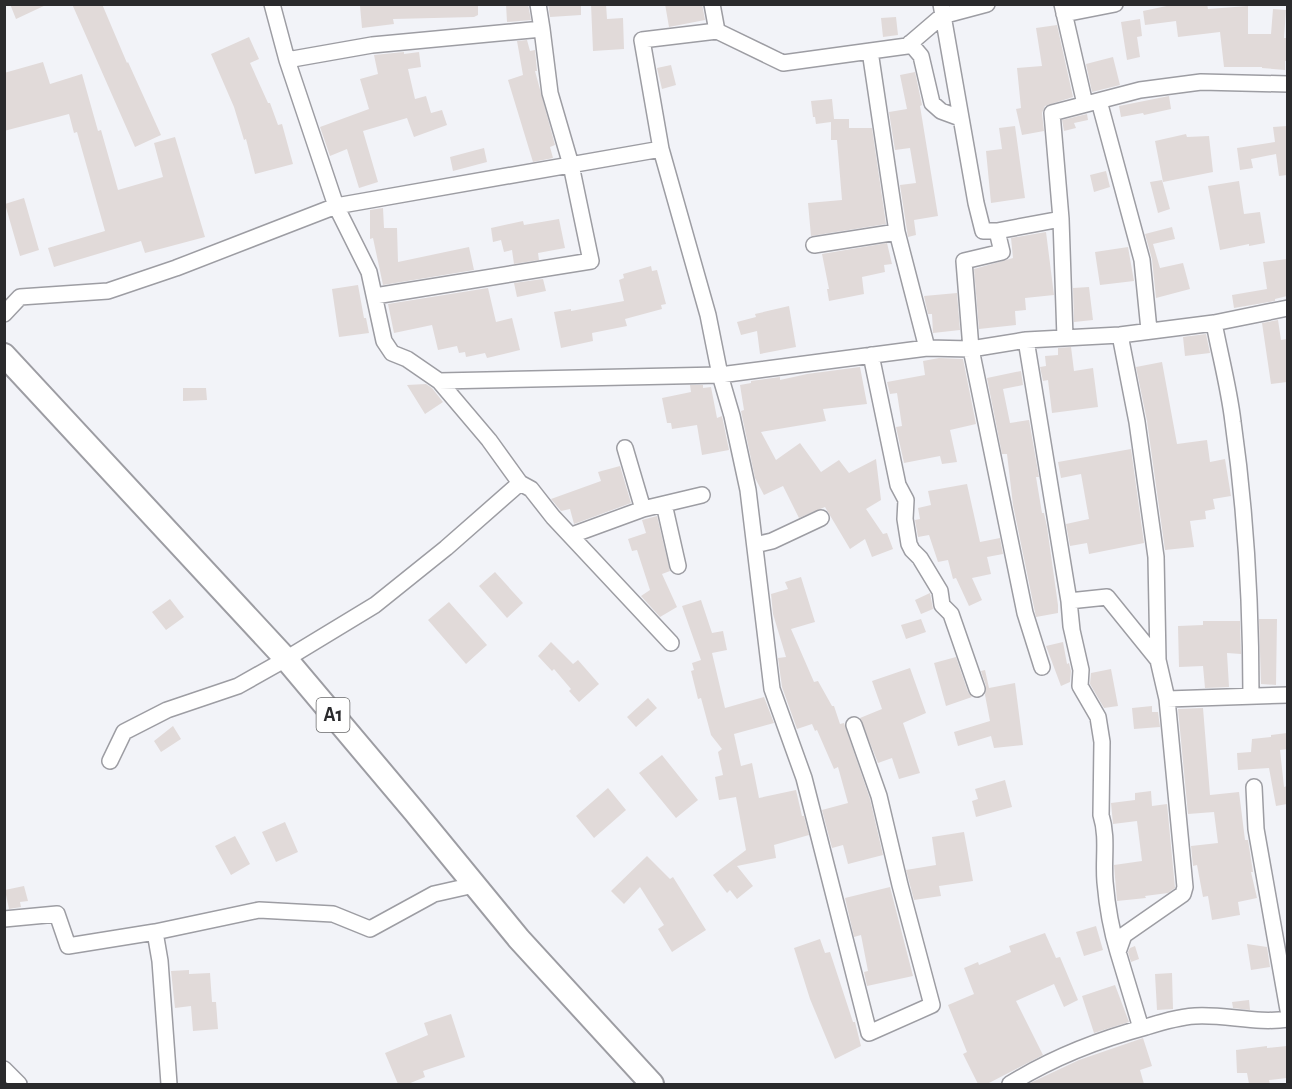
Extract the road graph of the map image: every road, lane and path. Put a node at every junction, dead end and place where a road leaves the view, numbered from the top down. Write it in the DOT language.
graph roads {
  1 [pos="272,4"];
  2 [pos="538,4"];
  3 [pos="712,4"];
  4 [pos="987,4"];
  5 [pos="1115,4"];
  6 [pos="1063,9"];
  7 [pos="942,10"];
  8 [pos="542,29"];
  9 [pos="717,31"];
  10 [pos="910,43"];
  11 [pos="870,51"];
  12 [pos="287,60"];
  13 [pos="1287,84"];
  14 [pos="1092,103"];
  15 [pos="960,118"];
  16 [pos="661,149"];
  17 [pos="571,165"];
  18 [pos="336,206"];
  19 [pos="1061,219"];
  20 [pos="997,231"];
  21 [pos="897,232"];
  22 [pos="814,245"];
  23 [pos="375,296"];
  24 [pos="1287,308"];
  25 [pos="4,314"];
  26 [pos="1214,322"];
  27 [pos="1149,330"];
  28 [pos="1120,335"];
  29 [pos="1065,338"];
  30 [pos="1026,340"];
  31 [pos="927,348"];
  32 [pos="971,349"];
  33 [pos="4,355"];
  34 [pos="871,355"];
  35 [pos="720,375"];
  36 [pos="439,381"];
  37 [pos="625,448"];
  38 [pos="520,483"];
  39 [pos="702,495"];
  40 [pos="664,504"];
  41 [pos="643,509"];
  42 [pos="821,518"];
  43 [pos="572,536"];
  44 [pos="755,545"];
  45 [pos="678,566"];
  46 [pos="1069,601"];
  47 [pos="671,643"];
  48 [pos="286,659"];
  49 [pos="1158,660"];
  50 [pos="1042,667"];
  51 [pos="977,689"];
  52 [pos="1287,695"];
  53 [pos="1251,696"];
  54 [pos="1167,699"];
  55 [pos="854,725"];
  56 [pos="110,761"];
  57 [pos="1254,787"];
  58 [pos="474,885"];
  59 [pos="4,919"];
  60 [pos="155,932"];
  61 [pos="1118,952"];
  62 [pos="1287,1010"];
  63 [pos="1287,1019"];
  64 [pos="1141,1028"];
  65 [pos="4,1069"];
  66 [pos="20,1084"];
  67 [pos="169,1084"];
  68 [pos="652,1084"];
  69 [pos="1010,1084"];
  1 -- 12 [label="street"];
  2 -- 8 [label="street"];
  3 -- 9 [label="street"];
  4 -- 7 [label="street"];
  5 -- 6 [label="street"];
  6 -- 14 [label="street"];
  7 -- 10 [label="street"];
  7 -- 15 [label="street"];
  8 -- 12 [label="street"];
  8 -- 17 [label="street"];
  9 -- 11 [label="street"];
  9 -- 16 [label="street"];
  10 -- 11 [label="street"];
  10 -- 15 [label="street"];
  11 -- 21 [label="street"];
  12 -- 18 [label="street"];
  13 -- 14 [label="street"];
  14 -- 19 [label="street"];
  14 -- 27 [label="street"];
  15 -- 20 [label="street"];
  16 -- 17 [label="street"];
  16 -- 35 [label="street"];
  17 -- 18 [label="street"];
  17 -- 23 [label="street"];
  18 -- 23 [label="street"];
  18 -- 25 [label="street"];
  19 -- 20 [label="street"];
  19 -- 29 [label="street"];
  20 -- 32 [label="street"];
  21 -- 22 [label="street"];
  21 -- 31 [label="street"];
  23 -- 36 [label="street"];
  24 -- 26 [label="street"];
  26 -- 27 [label="street"];
  26 -- 53 [label="street"];
  27 -- 28 [label="street"];
  28 -- 29 [label="street"];
  28 -- 49 [label="street"];
  29 -- 30 [label="street"];
  30 -- 32 [label="street"];
  30 -- 46 [label="street"];
  31 -- 32 [label="street"];
  31 -- 34 [label="street"];
  32 -- 50 [label="street"];
  33 -- 48 [label="highway, A1"];
  34 -- 35 [label="street"];
  34 -- 51 [label="street"];
  35 -- 36 [label="street"];
  35 -- 44 [label="street"];
  36 -- 38 [label="street"];
  37 -- 41 [label="street"];
  38 -- 43 [label="street"];
  38 -- 48 [label="street"];
  39 -- 40 [label="street"];
  40 -- 41 [label="street"];
  40 -- 45 [label="street"];
  41 -- 43 [label="street"];
  42 -- 44 [label="street"];
  43 -- 47 [label="street"];
  44 -- 55 [label="street"];
  46 -- 49 [label="street"];
  46 -- 61 [label="street"];
  48 -- 56 [label="street"];
  48 -- 58 [label="highway, A1"];
  49 -- 54 [label="street"];
  52 -- 53 [label="street"];
  53 -- 54 [label="street"];
  54 -- 61 [label="street"];
  57 -- 62 [label="street"];
  58 -- 60 [label="street"];
  58 -- 68 [label="highway, A1"];
  59 -- 60 [label="street"];
  60 -- 67 [label="street"];
  61 -- 64 [label="street"];
  63 -- 64 [label="street"];
  64 -- 69 [label="street"];
  65 -- 66 [label="street"];
}
